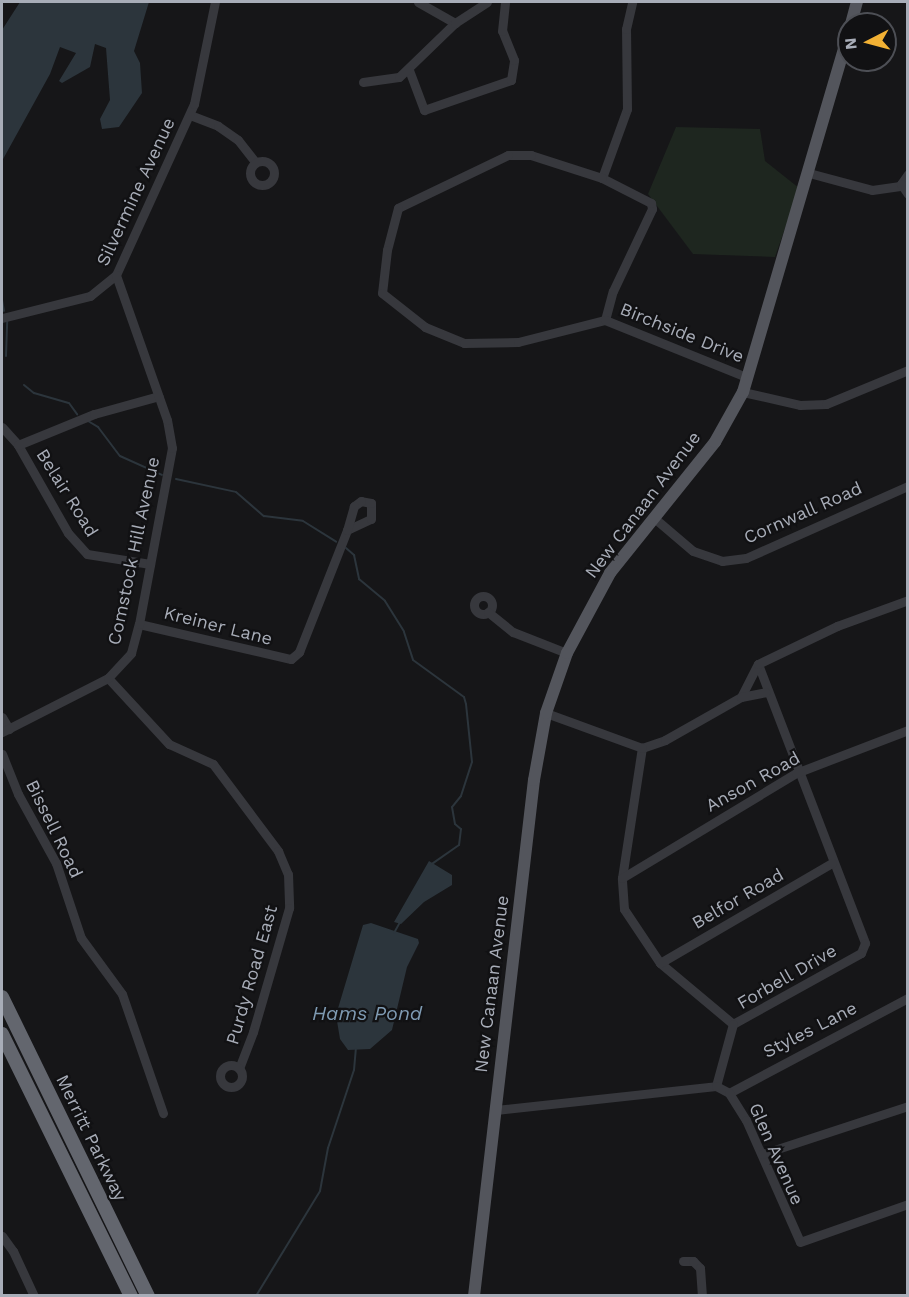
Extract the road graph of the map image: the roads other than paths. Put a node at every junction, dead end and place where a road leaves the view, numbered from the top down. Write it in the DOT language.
graph roads {
  1 [pos="215,2"];
  2 [pos="418,2"];
  3 [pos="487,2"];
  4 [pos="505,2"];
  5 [pos="632,2"];
  6 [pos="454,23"];
  7 [pos="409,70"];
  8 [pos="838,72"];
  9 [pos="363,82"];
  10 [pos="190,116"];
  11 [pos="255,162"];
  12 [pos="809,173"];
  13 [pos="908,174"];
  14 [pos="602,178"];
  15 [pos="905,190"];
  16 [pos="116,275"];
  17 [pos="2,318"];
  18 [pos="605,320"];
  19 [pos="908,370"];
  20 [pos="746,377"];
  21 [pos="743,392"];
  22 [pos="159,396"];
  23 [pos="2,427"];
  24 [pos="18,445"];
  25 [pos="908,486"];
  26 [pos="653,517"];
  27 [pos="347,530"];
  28 [pos="150,564"];
  29 [pos="908,600"];
  30 [pos="489,612"];
  31 [pos="139,624"];
  32 [pos="567,653"];
  33 [pos="758,664"];
  34 [pos="108,678"];
  35 [pos="766,692"];
  36 [pos="741,697"];
  37 [pos="546,713"];
  38 [pos="2,717"];
  39 [pos="908,730"];
  40 [pos="5,731"];
  41 [pos="642,748"];
  42 [pos="2,754"];
  43 [pos="796,773"];
  44 [pos="832,863"];
  45 [pos="622,878"];
  46 [pos="660,963"];
  47 [pos="2,997"];
  48 [pos="908,998"];
  49 [pos="734,1024"];
  50 [pos="2,1034"];
  51 [pos="238,1068"];
  52 [pos="716,1086"];
  53 [pos="729,1093"];
  54 [pos="908,1106"];
  55 [pos="496,1110"];
  56 [pos="163,1113"];
  57 [pos="762,1154"];
  58 [pos="908,1204"];
  59 [pos="2,1236"];
  60 [pos="683,1261"];
  61 [pos="34,1296"];
  62 [pos="131,1296"];
  63 [pos="148,1296"];
  64 [pos="474,1296"];
  65 [pos="702,1296"];
  1 -- 10 [label="street, Silvermine Avenue"];
  2 -- 6 [label="street"];
  3 -- 6 [label="street"];
  4 -- 7 [label="street"];
  5 -- 14 [label="street"];
  6 -- 7 [label="street"];
  7 -- 9 [label="street"];
  8 -- 12 [label="main road, New Canaan Avenue"];
  10 -- 11 [label="street"];
  10 -- 16 [label="street, Silvermine Avenue"];
  12 -- 15 [label="street"];
  12 -- 20 [label="main road, New Canaan Avenue"];
  13 -- 15 [label="street"];
  14 -- 18 [label="street, Birchside Drive"];
  14 -- 18 [label="street, Birchside Drive"];
  16 -- 17 [label="street, Silvermine Avenue"];
  16 -- 22 [label="street, Comstock Hill Avenue"];
  18 -- 20 [label="street, Birchside Drive"];
  19 -- 21 [label="street"];
  20 -- 21 [label="main road, New Canaan Avenue"];
  21 -- 26 [label="main road, New Canaan Avenue"];
  22 -- 24 [label="street"];
  22 -- 28 [label="street, Comstock Hill Avenue"];
  23 -- 24 [label="street, Belair Road"];
  24 -- 28 [label="street, Belair Road"];
  25 -- 26 [label="street, Cornwall Road"];
  26 -- 32 [label="main road, New Canaan Avenue"];
  27 -- 31 [label="street, Kreiner Lane"];
  28 -- 31 [label="street, Comstock Hill Avenue"];
  29 -- 33 [label="street"];
  30 -- 32 [label="street"];
  31 -- 34 [label="street, Comstock Hill Avenue"];
  32 -- 37 [label="main road, New Canaan Avenue"];
  33 -- 35 [label="street, Forbell Drive"];
  33 -- 36 [label="street"];
  34 -- 40 [label="street, Comstock Hill Avenue"];
  34 -- 51 [label="street, Purdy Road East"];
  35 -- 36 [label="street"];
  35 -- 43 [label="street, Forbell Drive"];
  36 -- 41 [label="street"];
  37 -- 41 [label="street"];
  37 -- 55 [label="main road, New Canaan Avenue"];
  38 -- 40 [label="street"];
  39 -- 43 [label="street, Anson Road"];
  41 -- 45 [label="street, Forbell Drive"];
  42 -- 56 [label="street, Bissell Road"];
  43 -- 44 [label="street, Forbell Drive"];
  43 -- 45 [label="street, Anson Road"];
  44 -- 46 [label="street, Belfor Road"];
  44 -- 49 [label="street, Forbell Drive"];
  45 -- 46 [label="street, Forbell Drive"];
  46 -- 49 [label="street, Forbell Drive"];
  47 -- 63 [label="highway, Merritt Parkway"];
  48 -- 53 [label="street, Styles Lane"];
  49 -- 52 [label="street"];
  50 -- 62 [label="highway, Merritt Parkway"];
  52 -- 53 [label="street, Glen Avenue"];
  52 -- 55 [label="street"];
  53 -- 57 [label="street, Glen Avenue"];
  54 -- 57 [label="street"];
  55 -- 64 [label="main road, New Canaan Avenue"];
  57 -- 58 [label="street, Glen Avenue"];
  59 -- 61 [label="street"];
  60 -- 65 [label="street"];
}
